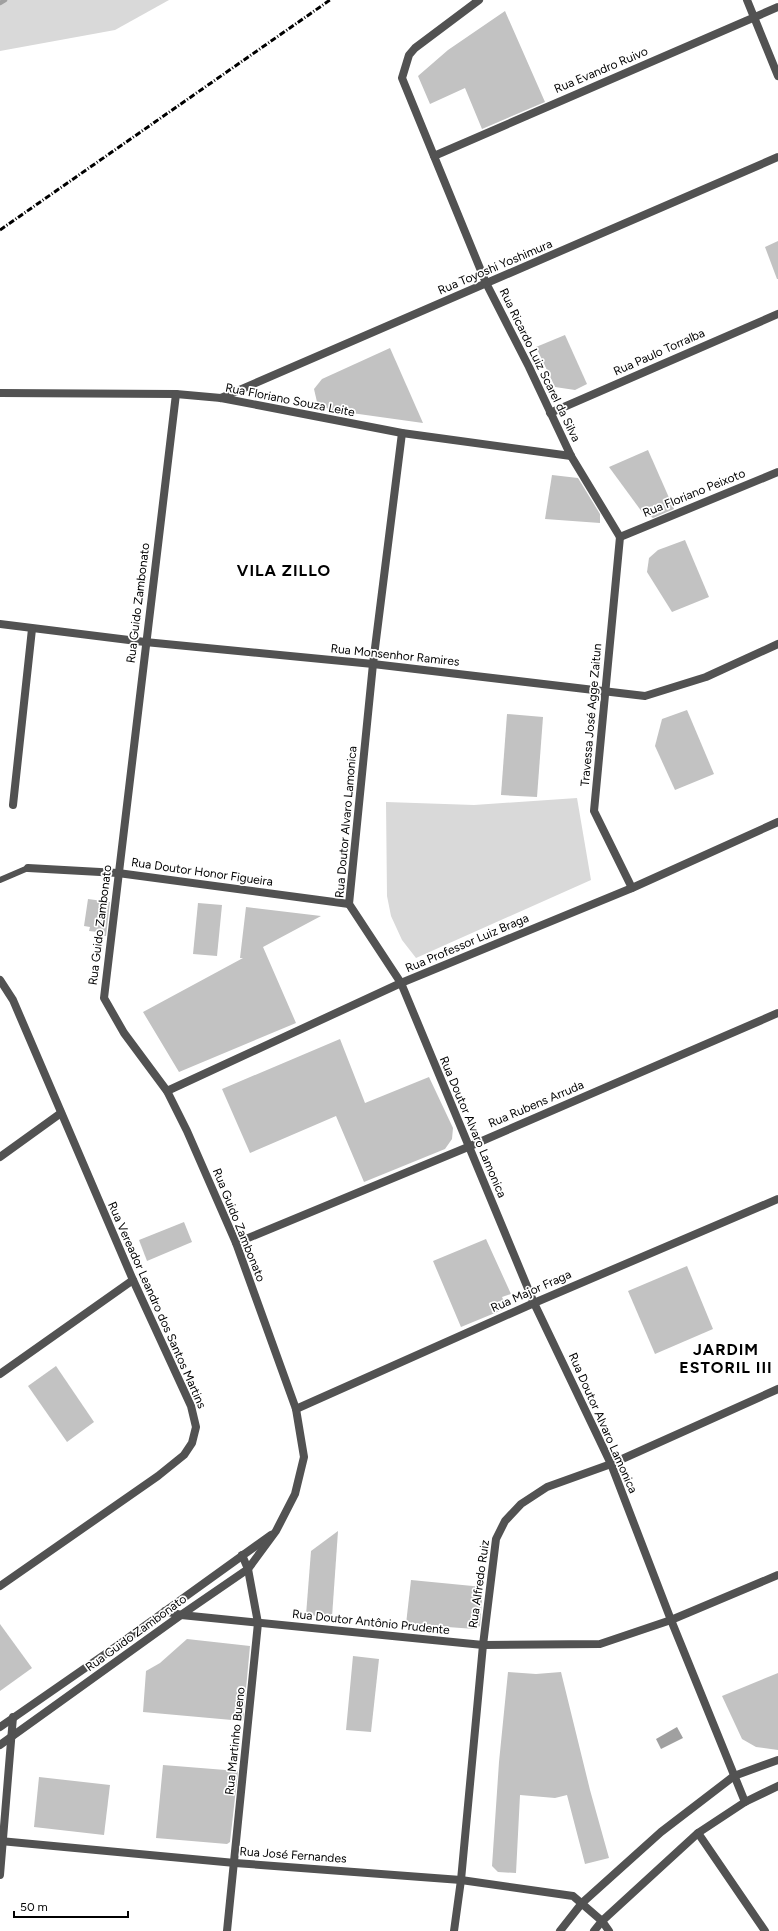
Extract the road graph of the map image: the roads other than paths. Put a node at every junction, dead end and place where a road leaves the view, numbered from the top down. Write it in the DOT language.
graph roads {
  1 [pos="479,0"];
  2 [pos="747,0"];
  3 [pos="778,7"];
  4 [pos="754,17"];
  5 [pos="778,76"];
  6 [pos="434,156"];
  7 [pos="778,157"];
  8 [pos="486,284"];
  9 [pos="778,314"];
  10 [pos="1,393"];
  11 [pos="176,394"];
  12 [pos="221,398"];
  13 [pos="550,413"];
  14 [pos="402,433"];
  15 [pos="571,456"];
  16 [pos="778,472"];
  17 [pos="620,537"];
  18 [pos="0,624"];
  19 [pos="32,629"];
  20 [pos="145,642"];
  21 [pos="778,644"];
  22 [pos="373,664"];
  23 [pos="605,690"];
  24 [pos="13,806"];
  25 [pos="778,822"];
  26 [pos="28,868"];
  27 [pos="118,873"];
  28 [pos="0,880"];
  29 [pos="632,888"];
  30 [pos="350,904"];
  31 [pos="0,980"];
  32 [pos="401,984"];
  33 [pos="778,1013"];
  34 [pos="166,1092"];
  35 [pos="61,1112"];
  36 [pos="468,1147"];
  37 [pos="0,1157"];
  38 [pos="778,1199"];
  39 [pos="236,1243"];
  40 [pos="133,1280"];
  41 [pos="534,1303"];
  42 [pos="0,1374"];
  43 [pos="778,1389"];
  44 [pos="296,1409"];
  45 [pos="612,1464"];
  46 [pos="276,1531"];
  47 [pos="242,1555"];
  48 [pos="248,1569"];
  49 [pos="778,1575"];
  50 [pos="0,1586"];
  51 [pos="165,1611"];
  52 [pos="180,1615"];
  53 [pos="671,1620"];
  54 [pos="258,1623"];
  55 [pos="482,1645"];
  56 [pos="114,1648"];
  57 [pos="121,1659"];
  58 [pos="13,1717"];
  59 [pos="0,1727"];
  60 [pos="11,1737"];
  61 [pos="0,1745"];
  62 [pos="778,1760"];
  63 [pos="734,1776"];
  64 [pos="778,1786"];
  65 [pos="745,1802"];
  66 [pos="698,1833"];
  67 [pos="2,1841"];
  68 [pos="235,1863"];
  69 [pos="0,1876"];
  70 [pos="461,1880"];
  71 [pos="582,1903"];
  72 [pos="602,1921"];
  73 [pos="227,1931"];
  74 [pos="454,1931"];
  75 [pos="560,1931"];
  76 [pos="594,1931"];
  77 [pos="609,1931"];
  78 [pos="765,1931"];
  1 -- 6 [label="street, Rua Ricardo Luiz Scarel da Silva"];
  2 -- 4 [label="street"];
  3 -- 4 [label="street, Rua Evandro Ruivo"];
  4 -- 5 [label="street"];
  4 -- 6 [label="street, Rua Evandro Ruivo"];
  6 -- 8 [label="street, Rua Ricardo Luiz Scarel da Silva"];
  7 -- 8 [label="street, Rua Toyoshi Yoshimura"];
  8 -- 12 [label="street, Rua Toyoshi Yoshimura"];
  8 -- 13 [label="street, Rua Ricardo Luiz Scarel da Silva"];
  9 -- 13 [label="street, Rua Paulo Torralba"];
  10 -- 11 [label="street, Rua Floriano Souza Leite"];
  11 -- 12 [label="street, Rua Floriano Souza Leite"];
  11 -- 20 [label="street, Rua Guido Zambonato"];
  12 -- 14 [label="street, Rua Floriano Souza Leite"];
  13 -- 15 [label="street, Rua Ricardo Luiz Scarel da Silva"];
  14 -- 15 [label="street, Rua Floriano Souza Leite"];
  14 -- 22 [label="street, Rua Doutor Alvaro Lamonica"];
  15 -- 17 [label="street, Rua Ricardo Luiz Scarel da Silva"];
  16 -- 17 [label="street, Rua Floriano Peixoto"];
  17 -- 23 [label="street, Travessa José Agge Zaitun"];
  18 -- 19 [label="street, Rua Monsenhor Ramires"];
  19 -- 20 [label="street, Rua Monsenhor Ramires"];
  19 -- 24 [label="street"];
  20 -- 22 [label="street, Rua Monsenhor Ramires"];
  20 -- 27 [label="street, Rua Guido Zambonato"];
  21 -- 23 [label="street, Rua Monsenhor Ramires"];
  22 -- 23 [label="street, Rua Monsenhor Ramires"];
  22 -- 30 [label="street, Rua Doutor Alvaro Lamonica"];
  23 -- 29 [label="street, Travessa José Agge Zaitun"];
  25 -- 29 [label="street, Rua Professor Luiz Braga"];
  26 -- 27 [label="street, Rua Doutor Honor Figueira"];
  26 -- 28 [label="lane"];
  27 -- 30 [label="street, Rua Doutor Honor Figueira"];
  27 -- 34 [label="street, Rua Guido Zambonato"];
  29 -- 32 [label="street, Rua Professor Luiz Braga"];
  30 -- 32 [label="street, Rua Doutor Alvaro Lamonica"];
  31 -- 35 [label="street, Rua Vereador Leandro dos Santos Martins"];
  32 -- 34 [label="street, Rua Professor Luiz Braga"];
  32 -- 36 [label="street, Rua Doutor Alvaro Lamonica"];
  33 -- 36 [label="street, Rua Rubens Arruda"];
  34 -- 39 [label="street, Rua Guido Zambonato"];
  35 -- 37 [label="street"];
  35 -- 40 [label="street, Rua Vereador Leandro dos Santos Martins"];
  36 -- 39 [label="street, Rua Rubens Arruda"];
  36 -- 41 [label="street, Rua Doutor Alvaro Lamonica"];
  38 -- 41 [label="street, Rua Major Fraga"];
  39 -- 44 [label="street, Rua Guido Zambonato"];
  40 -- 42 [label="street"];
  40 -- 50 [label="street, Rua Vereador Leandro dos Santos Martins"];
  41 -- 44 [label="street, Rua Major Fraga"];
  41 -- 45 [label="street, Rua Doutor Alvaro Lamonica"];
  43 -- 45 [label="street, Rua Alfredo Ruiz"];
  44 -- 46 [label="street, Rua Guido Zambonato"];
  45 -- 53 [label="street, Rua Doutor Alvaro Lamonica"];
  45 -- 55 [label="street, Rua Alfredo Ruiz"];
  46 -- 47 [label="street, Rua Guido Zambonato"];
  46 -- 48 [label="street, Rua Guido Zambonato"];
  47 -- 48 [label="street, Rua Martinho Bueno"];
  47 -- 51 [label="street, Rua Guido Zambonato"];
  48 -- 52 [label="street, Rua Guido Zambonato"];
  48 -- 54 [label="street, Rua Martinho Bueno"];
  49 -- 53 [label="street, Rua Doutor Antônio Prudente"];
  51 -- 52 [label="street, Rua Doutor Antônio Prudente"];
  51 -- 56 [label="street, Rua Guido Zambonato"];
  52 -- 54 [label="street, Rua Doutor Antônio Prudente"];
  52 -- 57 [label="street, Rua Guido Zambonato"];
  53 -- 55 [label="street, Rua Doutor Antônio Prudente"];
  53 -- 63 [label="street, Rua Doutor Alvaro Lamonica"];
  54 -- 55 [label="street, Rua Doutor Antônio Prudente"];
  54 -- 68 [label="street, Rua Martinho Bueno"];
  55 -- 70 [label="street, Rua Alfredo Ruiz"];
  56 -- 57 [label="street"];
  56 -- 58 [label="street, Rua Guido Zambonato"];
  57 -- 60 [label="street, Rua Guido Zambonato"];
  58 -- 59 [label="street, Rua Guido Zambonato"];
  58 -- 60 [label="street"];
  60 -- 61 [label="street, Rua Guido Zambonato"];
  60 -- 67 [label="street"];
  62 -- 63 [label="street"];
  63 -- 65 [label="street, Rua Doutor Alvaro Lamonica"];
  63 -- 71 [label="street"];
  64 -- 65 [label="street"];
  65 -- 66 [label="street"];
  66 -- 72 [label="street"];
  66 -- 78 [label="street"];
  67 -- 68 [label="street, Rua José Fernandes"];
  67 -- 69 [label="street"];
  68 -- 70 [label="street, Rua José Fernandes"];
  68 -- 73 [label="street, Rua Martinho Bueno"];
  70 -- 71 [label="street, Rua José Fernandes"];
  70 -- 74 [label="street, Rua Alfredo Ruiz"];
  71 -- 72 [label="street, Rua José Fernandes"];
  71 -- 75 [label="street"];
  72 -- 76 [label="street"];
  72 -- 77 [label="street, Rua José Fernandes"];
}
